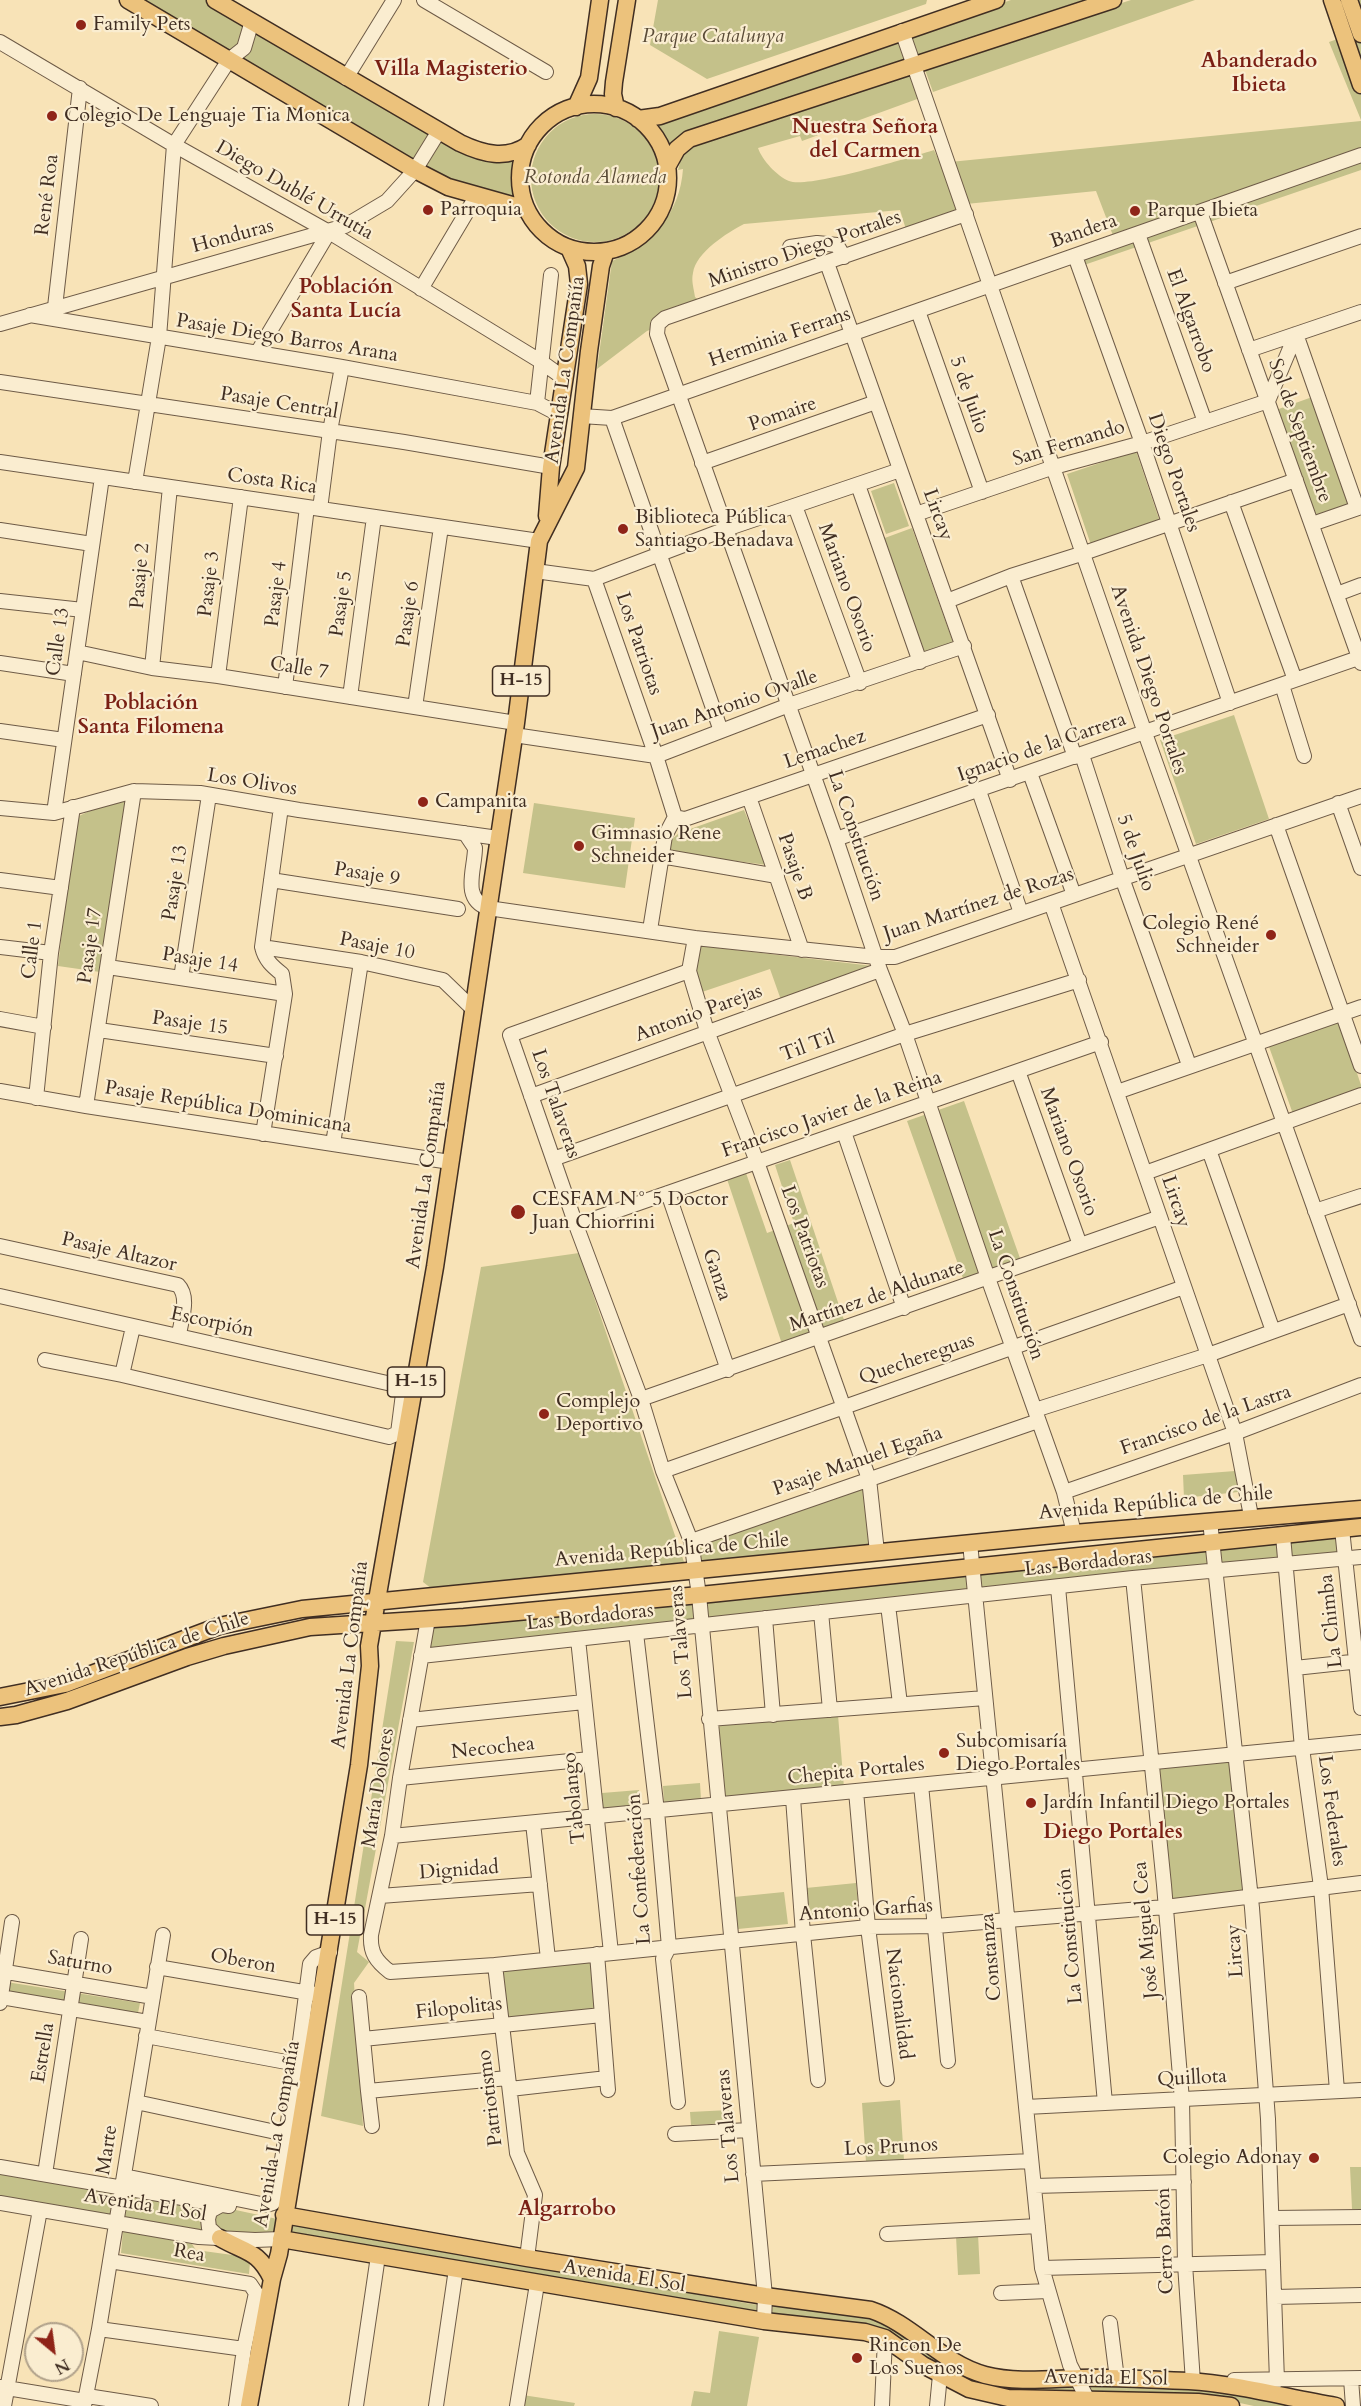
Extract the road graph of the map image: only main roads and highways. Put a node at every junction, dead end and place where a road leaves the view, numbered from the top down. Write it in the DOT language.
graph roads {
  1 [pos="128,0"];
  2 [pos="215,0"];
  3 [pos="600,0"];
  4 [pos="609,0"];
  5 [pos="996,0"];
  6 [pos="1113,0"];
  7 [pos="1332,0"];
  8 [pos="1348,0"];
  9 [pos="627,2"];
  10 [pos="1361,34"];
  11 [pos="1361,85"];
  12 [pos="576,107"];
  13 [pos="616,108"];
  14 [pos="638,119"];
  15 [pos="528,145"];
  16 [pos="667,167"];
  17 [pos="526,209"];
  18 [pos="569,248"];
  19 [pos="606,251"];
  20 [pos="546,525"];
  21 [pos="1361,1509"];
  22 [pos="1361,1527"];
  23 [pos="376,1601"];
  24 [pos="373,1623"];
  25 [pos="0,1697"];
  26 [pos="0,1718"];
  27 [pos="284,2214"];
  28 [pos="220,2238"];
  29 [pos="281,2239"];
  30 [pos="272,2279"];
  31 [pos="1009,2402"];
  32 [pos="1072,2403"];
  33 [pos="1090,2403"];
  34 [pos="1198,2404"];
  35 [pos="249,2406"];
  36 [pos="1231,2406"];
  37 [pos="1336,2406"];
  1 -- 17 [label="main road"];
  2 -- 15 [label="main road"];
  3 -- 12 [label="main road"];
  4 -- 9 [label="main road"];
  5 -- 14 [label="main road"];
  6 -- 16 [label="main road"];
  7 -- 11 [label="main road"];
  8 -- 10 [label="main road"];
  9 -- 13 [label="main road"];
  12 -- 13 [label="main road"];
  12 -- 15 [label="main road"];
  13 -- 14 [label="main road"];
  14 -- 16 [label="main road"];
  15 -- 17 [label="main road"];
  16 -- 19 [label="main road"];
  17 -- 18 [label="main road"];
  18 -- 19 [label="main road"];
  18 -- 20 [label="main road, Avenida La Compañía / H-15"];
  19 -- 20 [label="main road, Avenida La Compañía / H-15"];
  20 -- 23 [label="main road, Avenida La Compañía / H-15"];
  21 -- 23 [label="main road, Avenida República de Chile"];
  22 -- 24 [label="main road, Avenida República de Chile"];
  23 -- 24 [label="main road, Avenida La Compañía / H-15"];
  23 -- 25 [label="main road, Avenida República de Chile"];
  24 -- 26 [label="main road, Avenida República de Chile"];
  24 -- 27 [label="main road, Avenida La Compañía / H-15"];
  27 -- 29 [label="main road, Avenida La Compañía / H-15"];
  27 -- 37 [label="main road, Avenida El Sol"];
  28 -- 30 [label="main road"];
  29 -- 30 [label="main road, Avenida La Compañía / H-15"];
  29 -- 31 [label="main road, Avenida El Sol"];
  30 -- 35 [label="main road, Avenida La Compañía / H-15"];
  31 -- 32 [label="main road, Avenida El Sol"];
  32 -- 33 [label="main road, Avenida El Sol"];
  33 -- 34 [label="main road, Avenida El Sol"];
  34 -- 36 [label="main road, Avenida El Sol"];
}
